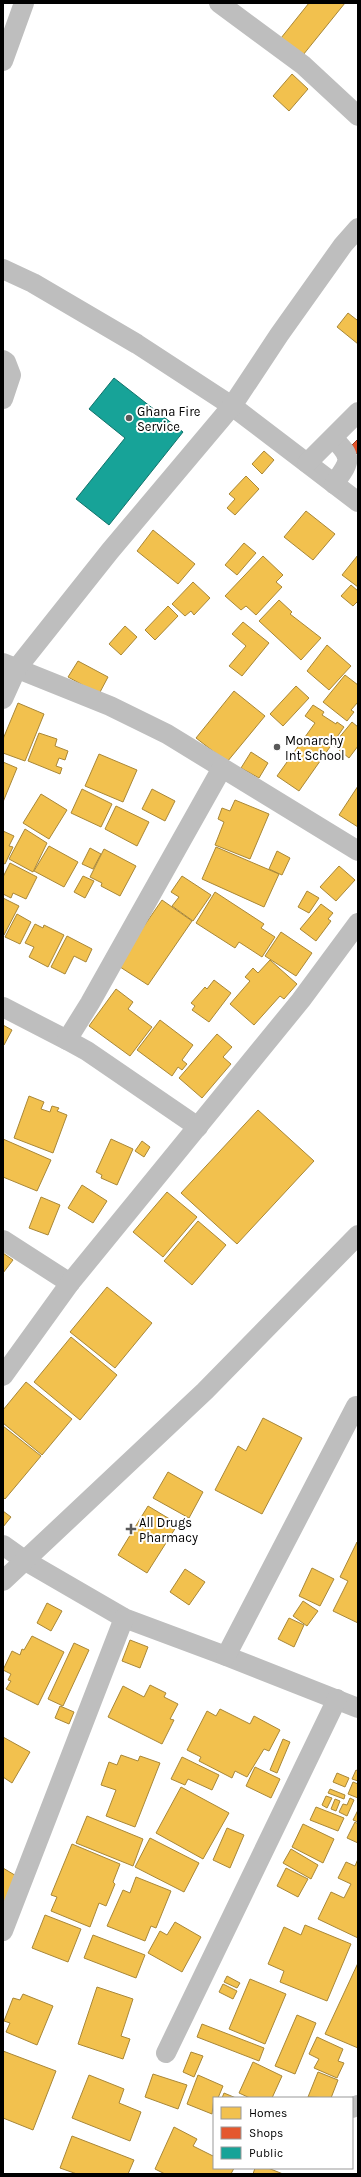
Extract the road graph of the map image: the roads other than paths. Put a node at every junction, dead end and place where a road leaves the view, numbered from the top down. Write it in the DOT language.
graph roads {
  1 [pos="24,3"];
  2 [pos="219,3"];
  3 [pos="3,62"];
  4 [pos="358,116"];
  5 [pos="358,228"];
  6 [pos="3,270"];
  7 [pos="3,360"];
  8 [pos="3,399"];
  9 [pos="232,406"];
  10 [pos="358,412"];
  11 [pos="333,438"];
  12 [pos="307,463"];
  13 [pos="334,484"];
  14 [pos="358,502"];
  15 [pos="10,666"];
  16 [pos="3,699"];
  17 [pos="222,768"];
  18 [pos="358,851"];
  19 [pos="358,922"];
  20 [pos="3,1007"];
  21 [pos="67,1040"];
  22 [pos="198,1127"];
  23 [pos="358,1235"];
  24 [pos="3,1240"];
  25 [pos="70,1283"];
  26 [pos="3,1376"];
  27 [pos="356,1406"];
  28 [pos="3,1545"];
  29 [pos="24,1560"];
  30 [pos="3,1581"];
  31 [pos="124,1618"];
  32 [pos="226,1656"];
  33 [pos="337,1699"];
  34 [pos="358,1708"];
  35 [pos="3,1931"];
  36 [pos="166,2053"];
  1 -- 3 [label="street"];
  2 -- 4 [label="street"];
  5 -- 9 [label="street"];
  6 -- 9 [label="street"];
  7 -- 8 [label="street"];
  9 -- 12 [label="street"];
  9 -- 15 [label="street"];
  10 -- 11 [label="street"];
  11 -- 12 [label="street"];
  11 -- 13 [label="street"];
  12 -- 13 [label="street"];
  13 -- 14 [label="street"];
  15 -- 16 [label="street"];
  15 -- 17 [label="street"];
  17 -- 18 [label="street"];
  17 -- 21 [label="street"];
  19 -- 22 [label="street"];
  20 -- 21 [label="street"];
  21 -- 22 [label="street"];
  22 -- 25 [label="street"];
  23 -- 29 [label="street"];
  24 -- 25 [label="street"];
  25 -- 26 [label="street"];
  27 -- 32 [label="street"];
  28 -- 29 [label="street"];
  29 -- 30 [label="street"];
  29 -- 31 [label="street"];
  31 -- 32 [label="street"];
  31 -- 35 [label="street"];
  32 -- 33 [label="street"];
  33 -- 34 [label="street"];
  33 -- 36 [label="street"];
}
